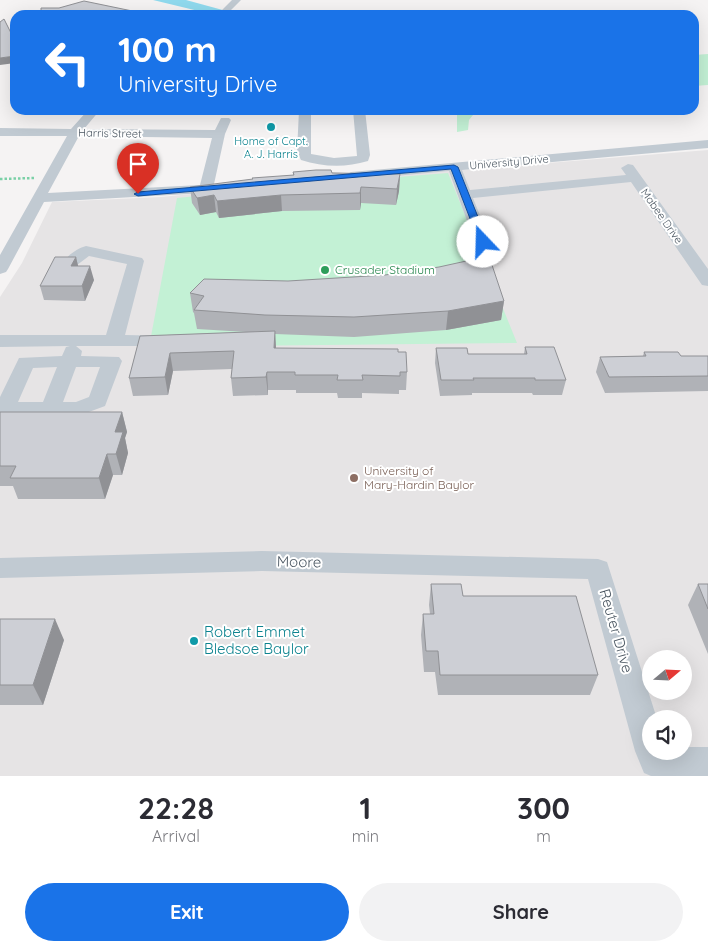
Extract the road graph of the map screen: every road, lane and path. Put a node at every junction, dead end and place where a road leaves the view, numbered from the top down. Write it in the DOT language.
graph roads {
  1 [pos="237,0"];
  2 [pos="226,10"];
  3 [pos="90,115"];
  4 [pos="305,115"];
  5 [pos="360,115"];
  6 [pos="226,120"];
  7 [pos="0,132"];
  8 [pos="75,132"];
  9 [pos="219,134"];
  10 [pos="708,144"];
  11 [pos="621,158"];
  12 [pos="335,162"];
  13 [pos="456,172"];
  14 [pos="35,178"];
  15 [pos="635,178"];
  16 [pos="0,179"];
  17 [pos="234,187"];
  18 [pos="206,189"];
  19 [pos="465,195"];
  20 [pos="40,198"];
  21 [pos="483,242"];
  22 [pos="701,261"];
  23 [pos="71,262"];
  24 [pos="0,269"];
  25 [pos="708,281"];
  26 [pos="77,340"];
  27 [pos="114,340"];
  28 [pos="179,340"];
  29 [pos="0,341"];
  30 [pos="69,361"];
  31 [pos="3,409"];
  32 [pos="50,410"];
  33 [pos="0,568"];
  34 [pos="598,569"];
  35 [pos="642,719"];
  36 [pos="654,760"];
  37 [pos="708,763"];
  1 -- 2 [label="street"];
  3 -- 8 [label="street"];
  4 -- 12 [label="street"];
  5 -- 12 [label="street"];
  6 -- 9 [label="street"];
  7 -- 8 [label="street, Harris Street"];
  8 -- 9 [label="street, Harris Street"];
  8 -- 20 [label="street"];
  9 -- 18 [label="street"];
  10 -- 11 [label="street"];
  11 -- 13 [label="street, University Drive"];
  11 -- 15 [label="street, Mabee Drive"];
  12 -- 13 [label="street, University Drive"];
  13 -- 19 [label="street"];
  14 -- 16 [label="path"];
  15 -- 19 [label="street"];
  15 -- 22 [label="street, Mabee Drive"];
  17 -- 18 [label="street"];
  18 -- 20 [label="street"];
  19 -- 21 [label="street"];
  20 -- 24 [label="street"];
  22 -- 25 [label="street, Mabee Drive"];
  23 -- 27 [label="street"];
  26 -- 27 [label="street"];
  26 -- 29 [label="street"];
  26 -- 30 [label="street"];
  27 -- 28 [label="street"];
  30 -- 31 [label="street"];
  30 -- 32 [label="street"];
  30 -- 32 [label="street"];
  31 -- 32 [label="street"];
  33 -- 34 [label="street, Moore"];
  34 -- 35 [label="street, Reuter Drive"];
  36 -- 37 [label="street"];
}
